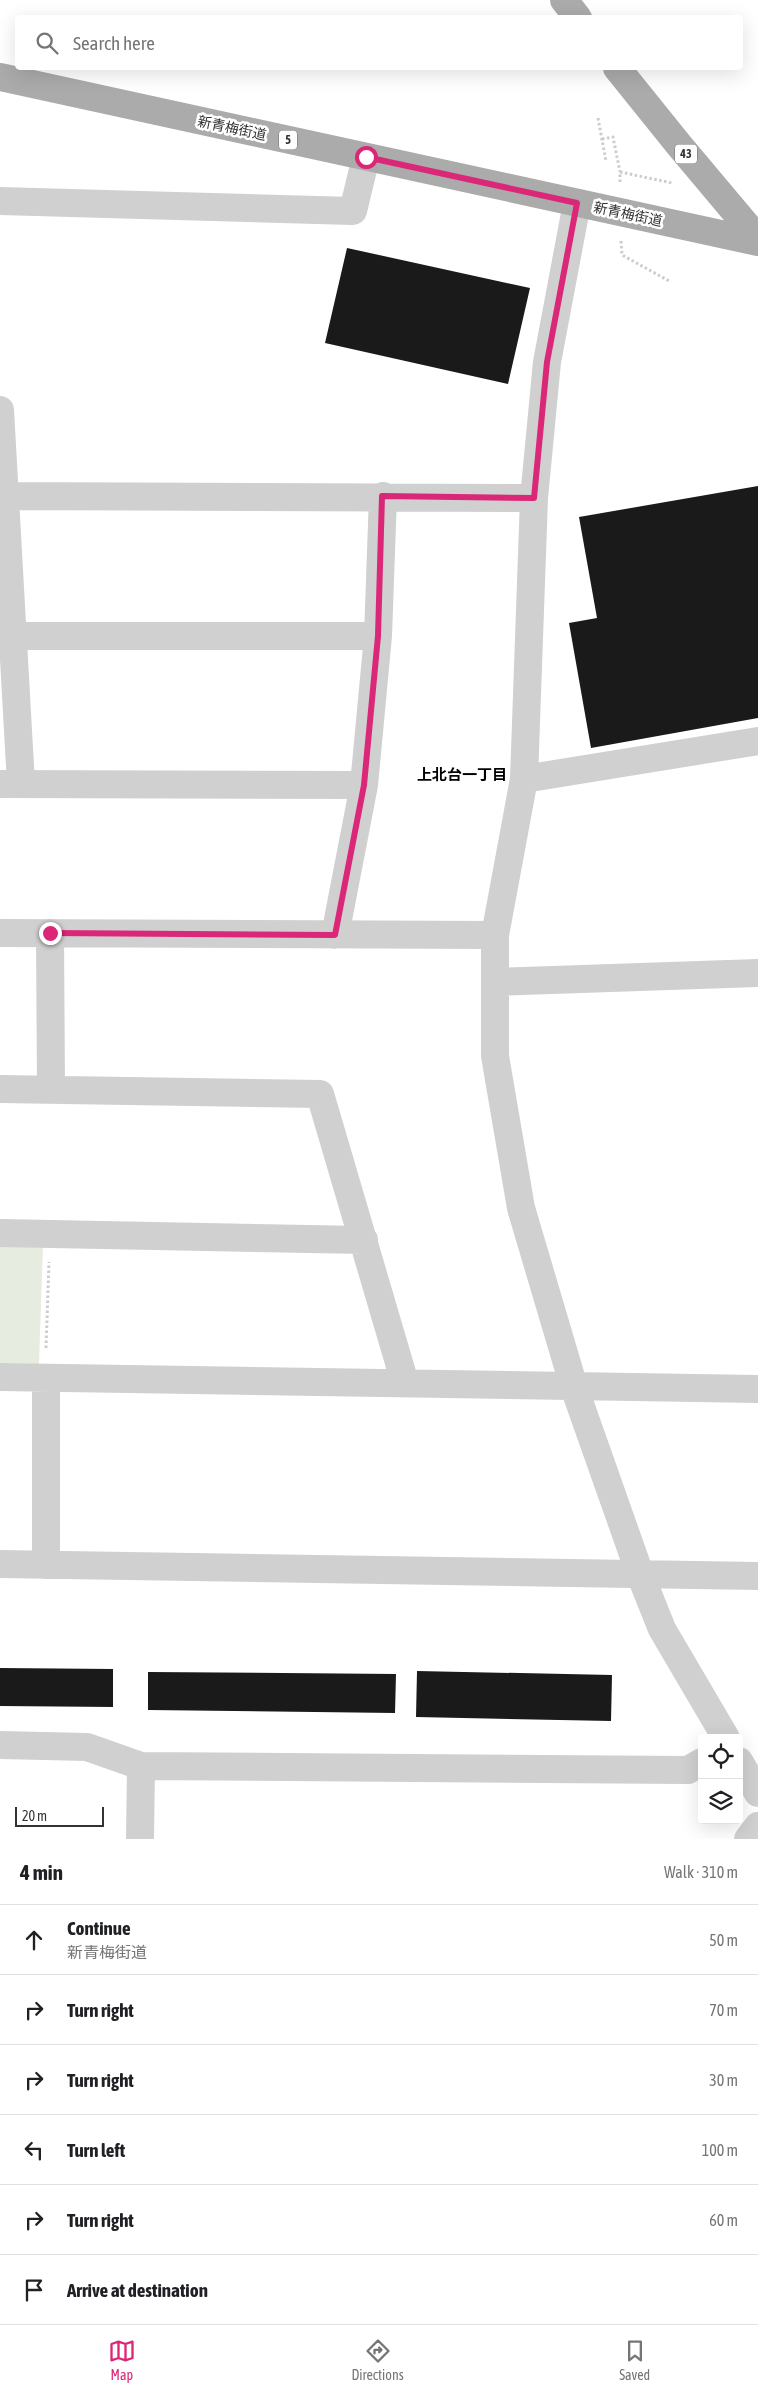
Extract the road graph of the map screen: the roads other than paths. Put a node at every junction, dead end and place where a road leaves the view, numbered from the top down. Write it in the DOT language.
graph roads {
  1 [pos="564,0"];
  2 [pos="576,15"];
  3 [pos="619,70"];
  4 [pos="0,77"];
  5 [pos="366,157"];
  6 [pos="0,201"];
  7 [pos="577,203"];
  8 [pos="758,240"];
  9 [pos="0,410"];
  10 [pos="5,496"];
  11 [pos="382,496"];
  12 [pos="534,498"];
  13 [pos="14,636"];
  14 [pos="378,636"];
  15 [pos="758,741"];
  16 [pos="524,779"];
  17 [pos="10,784"];
  18 [pos="364,785"];
  19 [pos="0,933"];
  20 [pos="50,933"];
  21 [pos="335,935"];
  22 [pos="495,935"];
  23 [pos="758,973"];
  24 [pos="495,982"];
  25 [pos="0,1089"];
  26 [pos="51,1090"];
  27 [pos="0,1233"];
  28 [pos="364,1240"];
  29 [pos="0,1377"];
  30 [pos="46,1378"];
  31 [pos="405,1384"];
  32 [pos="574,1387"];
  33 [pos="758,1389"];
  34 [pos="0,1564"];
  35 [pos="46,1565"];
  36 [pos="640,1574"];
  37 [pos="758,1576"];
  38 [pos="724,1734"];
  39 [pos="0,1745"];
  40 [pos="698,1764"];
  41 [pos="141,1766"];
  42 [pos="743,1768"];
  43 [pos="758,1793"];
  44 [pos="758,1826"];
  45 [pos="140,1839"];
  46 [pos="748,1839"];
  1 -- 2 [label="main road"];
  3 -- 8 [label="main road, 43"];
  4 -- 5 [label="main road, 新青梅街道 / 5"];
  5 -- 6 [label="street"];
  5 -- 7 [label="main road, 新青梅街道 / 5"];
  7 -- 8 [label="main road, 新青梅街道 / 5"];
  7 -- 12 [label="street"];
  9 -- 10 [label="street"];
  10 -- 11 [label="street"];
  10 -- 13 [label="street"];
  11 -- 12 [label="street"];
  11 -- 14 [label="street"];
  12 -- 16 [label="street"];
  13 -- 14 [label="street"];
  13 -- 17 [label="street"];
  14 -- 18 [label="street"];
  15 -- 16 [label="street"];
  16 -- 22 [label="street"];
  17 -- 18 [label="street"];
  18 -- 21 [label="street"];
  19 -- 20 [label="street"];
  20 -- 21 [label="street"];
  20 -- 26 [label="street"];
  21 -- 22 [label="street"];
  22 -- 24 [label="street"];
  23 -- 24 [label="street"];
  24 -- 32 [label="street"];
  25 -- 26 [label="street"];
  26 -- 28 [label="street"];
  27 -- 28 [label="street"];
  28 -- 31 [label="street"];
  29 -- 30 [label="street"];
  30 -- 31 [label="street"];
  30 -- 35 [label="street"];
  31 -- 32 [label="street"];
  32 -- 33 [label="street"];
  32 -- 36 [label="street"];
  34 -- 35 [label="street"];
  35 -- 36 [label="street"];
  36 -- 37 [label="street"];
  36 -- 38 [label="street"];
  39 -- 41 [label="street"];
  40 -- 41 [label="street"];
  41 -- 45 [label="street"];
  42 -- 43 [label="street"];
  44 -- 46 [label="street"];
}
